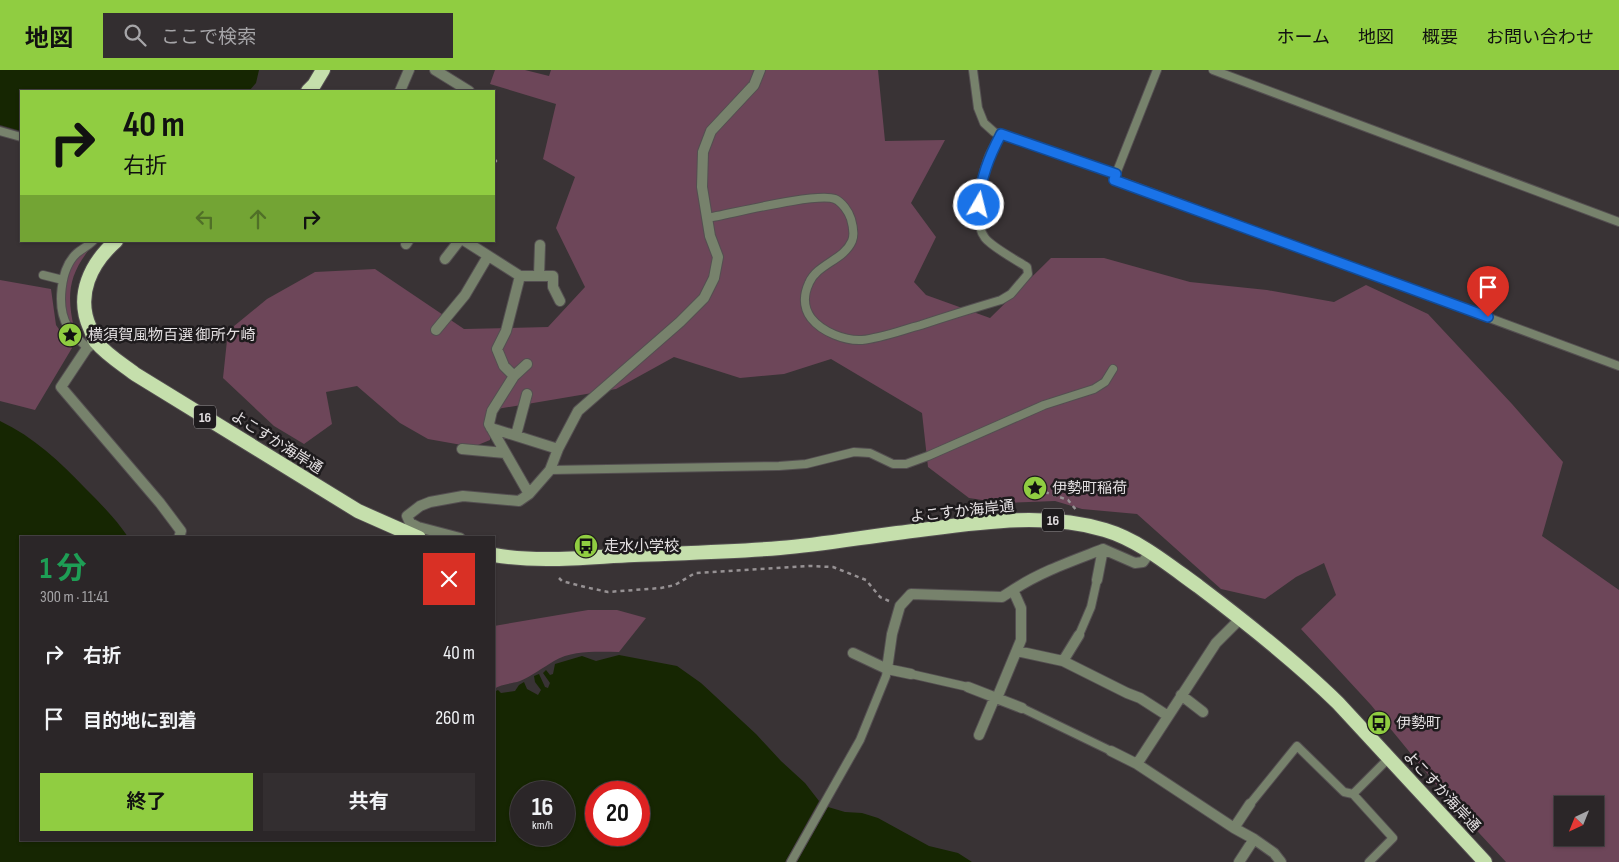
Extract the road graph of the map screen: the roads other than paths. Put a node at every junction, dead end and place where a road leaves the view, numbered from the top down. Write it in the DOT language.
graph roads {
  1 [pos="323,70"];
  2 [pos="409,70"];
  3 [pos="435,70"];
  4 [pos="760,70"];
  5 [pos="973,70"];
  6 [pos="1157,70"];
  7 [pos="1213,70"];
  8 [pos="315,89"];
  9 [pos="400,90"];
  10 [pos="467,90"];
  11 [pos="0,131"];
  12 [pos="1001,134"];
  13 [pos="20,137"];
  14 [pos="1116,174"];
  15 [pos="707,218"];
  16 [pos="1619,222"];
  17 [pos="92,242"];
  18 [pos="115,242"];
  19 [pos="458,242"];
  20 [pos="467,242"];
  21 [pos="540,245"];
  22 [pos="488,256"];
  23 [pos="445,259"];
  24 [pos="43,275"];
  25 [pos="520,276"];
  26 [pos="540,276"];
  27 [pos="63,280"];
  28 [pos="560,301"];
  29 [pos="436,330"];
  30 [pos="91,344"];
  31 [pos="527,364"];
  32 [pos="1619,366"];
  33 [pos="1113,369"];
  34 [pos="514,376"];
  35 [pos="527,394"];
  36 [pos="491,428"];
  37 [pos="516,436"];
  38 [pos="462,449"];
  39 [pos="558,449"];
  40 [pos="505,453"];
  41 [pos="550,470"];
  42 [pos="530,494"];
  43 [pos="182,535"];
  44 [pos="414,536"];
  45 [pos="452,536"];
  46 [pos="1102,549"];
  47 [pos="495,550"];
  48 [pos="1150,552"];
  49 [pos="495,555"];
  50 [pos="514,558"];
  51 [pos="1097,580"];
  52 [pos="1013,590"];
  53 [pos="1241,618"];
  54 [pos="1079,635"];
  55 [pos="1017,651"];
  56 [pos="853,653"];
  57 [pos="1063,661"];
  58 [pos="887,669"];
  59 [pos="911,674"];
  60 [pos="968,687"];
  61 [pos="1181,695"];
  62 [pos="996,698"];
  63 [pos="1022,708"];
  64 [pos="1203,712"];
  65 [pos="1168,716"];
  66 [pos="979,735"];
  67 [pos="1111,751"];
  68 [pos="1389,758"];
  69 [pos="1137,764"];
  70 [pos="1352,794"];
  71 [pos="1250,804"];
  72 [pos="1234,828"];
  73 [pos="1254,839"];
  74 [pos="791,862"];
  75 [pos="1239,862"];
  76 [pos="1281,862"];
  77 [pos="1369,862"];
  78 [pos="1485,862"];
  1 -- 8 [label="highway"];
  2 -- 9 [label="street"];
  3 -- 10 [label="street"];
  4 -- 15 [label="street"];
  5 -- 12 [label="lane"];
  6 -- 14 [label="lane"];
  7 -- 16 [label="lane"];
  11 -- 13 [label="lane"];
  12 -- 14 [label="lane"];
  12 -- 15 [label="lane"];
  14 -- 32 [label="lane"];
  15 -- 39 [label="street"];
  17 -- 27 [label="lane"];
  18 -- 30 [label="highway, よこすか海岸通 / 16"];
  19 -- 23 [label="street"];
  20 -- 22 [label="street"];
  21 -- 26 [label="street"];
  22 -- 25 [label="street"];
  22 -- 29 [label="street"];
  24 -- 27 [label="lane"];
  25 -- 26 [label="street"];
  25 -- 34 [label="street"];
  26 -- 28 [label="street"];
  27 -- 30 [label="lane"];
  30 -- 43 [label="street"];
  30 -- 44 [label="highway, よこすか海岸通 / 16"];
  31 -- 34 [label="street"];
  33 -- 41 [label="lane"];
  34 -- 36 [label="street"];
  35 -- 37 [label="street"];
  36 -- 37 [label="street"];
  36 -- 40 [label="street"];
  37 -- 39 [label="street"];
  38 -- 40 [label="street"];
  39 -- 41 [label="street"];
  40 -- 42 [label="street"];
  41 -- 42 [label="street"];
  42 -- 45 [label="street"];
  46 -- 48 [label="street"];
  46 -- 51 [label="street"];
  46 -- 52 [label="street"];
  47 -- 50 [label="street"];
  48 -- 50 [label="highway, よこすか海岸通 / 16"];
  48 -- 53 [label="highway, よこすか海岸通 / 16"];
  49 -- 50 [label="highway, よこすか海岸通 / 16"];
  51 -- 54 [label="lane"];
  52 -- 55 [label="street"];
  52 -- 58 [label="street"];
  53 -- 61 [label="street"];
  53 -- 68 [label="highway, よこすか海岸通 / 16"];
  54 -- 57 [label="street"];
  55 -- 57 [label="street"];
  55 -- 62 [label="street"];
  56 -- 58 [label="street"];
  57 -- 65 [label="street"];
  58 -- 59 [label="street"];
  58 -- 74 [label="lane"];
  59 -- 60 [label="lane"];
  60 -- 62 [label="street"];
  61 -- 64 [label="street"];
  61 -- 65 [label="street"];
  62 -- 63 [label="street"];
  62 -- 66 [label="street"];
  63 -- 67 [label="lane"];
  65 -- 69 [label="street"];
  67 -- 69 [label="street"];
  68 -- 70 [label="lane"];
  68 -- 78 [label="highway, よこすか海岸通 / 16"];
  69 -- 72 [label="street"];
  70 -- 71 [label="lane"];
  70 -- 77 [label="lane"];
  71 -- 72 [label="street"];
  72 -- 73 [label="street"];
  73 -- 75 [label="street"];
  73 -- 76 [label="street"];
}
